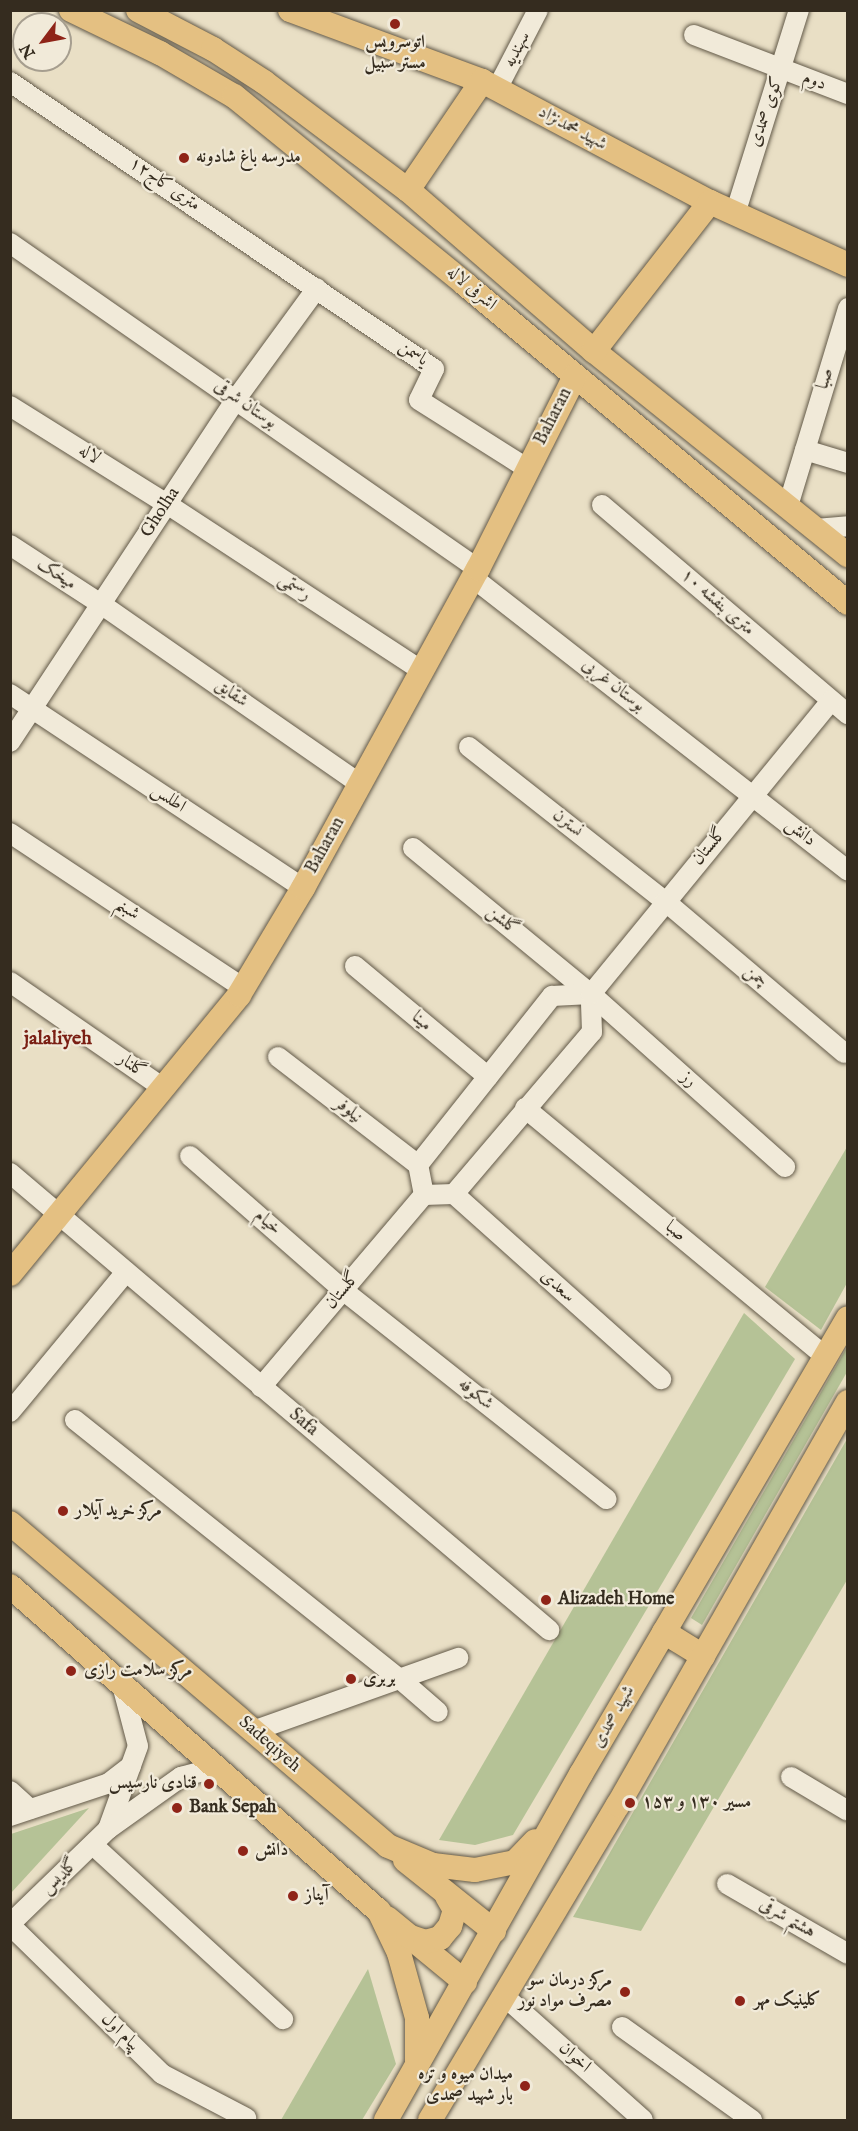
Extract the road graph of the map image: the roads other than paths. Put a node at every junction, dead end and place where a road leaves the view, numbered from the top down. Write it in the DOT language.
graph roads {
  1 [pos="71,10"];
  2 [pos="138,10"];
  3 [pos="290,10"];
  4 [pos="538,10"];
  5 [pos="798,10"];
  6 [pos="694,35"];
  7 [pos="781,70"];
  8 [pos="10,82"];
  9 [pos="490,85"];
  10 [pos="848,94"];
  11 [pos="408,190"];
  12 [pos="710,202"];
  13 [pos="735,214"];
  14 [pos="10,243"];
  15 [pos="848,265"];
  16 [pos="317,288"];
  17 [pos="848,308"];
  18 [pos="594,351"];
  19 [pos="575,376"];
  20 [pos="236,399"];
  21 [pos="10,406"];
  22 [pos="805,450"];
  23 [pos="848,463"];
  24 [pos="528,469"];
  25 [pos="167,504"];
  26 [pos="602,505"];
  27 [pos="788,506"];
  28 [pos="848,526"];
  29 [pos="816,530"];
  30 [pos="10,545"];
  31 [pos="848,555"];
  32 [pos="475,573"];
  33 [pos="848,603"];
  34 [pos="101,604"];
  35 [pos="422,671"];
  36 [pos="10,694"];
  37 [pos="831,701"];
  38 [pos="33,709"];
  39 [pos="848,714"];
  40 [pos="10,742"];
  41 [pos="469,747"];
  42 [pos="360,784"];
  43 [pos="753,795"];
  44 [pos="10,833"];
  45 [pos="412,848"];
  46 [pos="848,871"];
  47 [pos="303,888"];
  48 [pos="665,901"];
  49 [pos="355,966"];
  50 [pos="10,982"];
  51 [pos="243,988"];
  52 [pos="591,994"];
  53 [pos="844,1053"];
  54 [pos="278,1057"];
  55 [pos="488,1077"];
  56 [pos="163,1088"];
  57 [pos="525,1108"];
  58 [pos="190,1156"];
  59 [pos="418,1165"];
  60 [pos="785,1167"];
  61 [pos="10,1173"];
  62 [pos="454,1194"];
  63 [pos="424,1195"];
  64 [pos="58,1215"];
  65 [pos="126,1272"];
  66 [pos="10,1274"];
  67 [pos="344,1291"];
  68 [pos="848,1318"];
  69 [pos="825,1356"];
  70 [pos="661,1379"];
  71 [pos="261,1386"];
  72 [pos="848,1402"];
  73 [pos="10,1412"];
  74 [pos="75,1420"];
  75 [pos="606,1498"];
  76 [pos="10,1523"];
  77 [pos="10,1586"];
  78 [pos="549,1630"];
  79 [pos="664,1632"];
  80 [pos="703,1656"];
  81 [pos="458,1658"];
  82 [pos="400,1679"];
  83 [pos="122,1684"];
  84 [pos="438,1712"];
  85 [pos="253,1731"];
  86 [pos="131,1766"];
  87 [pos="214,1768"];
  88 [pos="791,1777"];
  89 [pos="10,1791"];
  90 [pos="30,1809"];
  91 [pos="848,1811"];
  92 [pos="10,1816"];
  93 [pos="552,1824"];
  94 [pos="108,1829"];
  95 [pos="93,1845"];
  96 [pos="388,1846"];
  97 [pos="727,1884"];
  98 [pos="447,1896"];
  99 [pos="379,1911"];
  100 [pos="10,1925"];
  101 [pos="494,1931"];
  102 [pos="408,1936"];
  103 [pos="848,1954"];
  104 [pos="465,1982"];
  105 [pos="504,1996"];
  106 [pos="283,2019"];
  107 [pos="622,2026"];
  108 [pos="417,2067"];
  109 [pos="246,2118"];
  110 [pos="386,2121"];
  111 [pos="430,2121"];
  112 [pos="643,2121"];
  113 [pos="752,2121"];
  1 -- 19 [label="main road, اشرفی لاله"];
  2 -- 11 [label="main road, اشرفی لاله"];
  3 -- 9 [label="main road, شهید محمدنژاد"];
  4 -- 9 [label="street, سهندیه"];
  5 -- 7 [label="street, کوی صمدی"];
  6 -- 7 [label="street, دوم"];
  7 -- 10 [label="street, دوم"];
  7 -- 13 [label="street, کوی صمدی"];
  8 -- 16 [label="street, ۱۲متری کاج"];
  9 -- 11 [label="main road"];
  9 -- 12 [label="main road, شهید محمدنژاد"];
  11 -- 18 [label="main road, اشرفی لاله"];
  12 -- 13 [label="main road, شهید محمدنژاد"];
  12 -- 18 [label="main road"];
  13 -- 15 [label="main road, شهید محمدنژاد"];
  14 -- 20 [label="street, بوستان شرقی"];
  16 -- 20 [label="street, Gholha"];
  16 -- 24 [label="street, یاسمن"];
  17 -- 22 [label="street, صبا"];
  18 -- 27 [label="main road, اشرفی لاله"];
  19 -- 24 [label="main road, Baharan"];
  19 -- 33 [label="main road, اشرفی لاله"];
  20 -- 25 [label="street, Gholha"];
  20 -- 32 [label="street, بوستان شرقی"];
  21 -- 25 [label="street, لاله"];
  22 -- 23 [label="street"];
  22 -- 27 [label="street, صبا"];
  24 -- 32 [label="main road, Baharan"];
  25 -- 34 [label="street, Gholha"];
  25 -- 35 [label="street, رستمی"];
  26 -- 37 [label="street, ۱۰ متری بنفشه"];
  27 -- 29 [label="main road, اشرفی لاله"];
  28 -- 29 [label="street"];
  29 -- 31 [label="main road, اشرفی لاله"];
  30 -- 34 [label="street, میخک"];
  32 -- 35 [label="main road, Baharan"];
  32 -- 43 [label="street, بوستان غربی"];
  34 -- 38 [label="street, Gholha"];
  34 -- 42 [label="street, شقایق"];
  35 -- 42 [label="main road, Baharan"];
  36 -- 38 [label="street, اطلس"];
  37 -- 39 [label="street, ۱۰ متری بنفشه"];
  37 -- 43 [label="street, گلستان"];
  38 -- 40 [label="street, Gholha"];
  38 -- 47 [label="street, اطلس"];
  41 -- 48 [label="street, نسترن"];
  42 -- 47 [label="main road, Baharan"];
  43 -- 46 [label="street, دانش"];
  43 -- 48 [label="street, گلستان"];
  44 -- 51 [label="street, شبنم"];
  45 -- 52 [label="street, گلشن"];
  47 -- 51 [label="main road, Baharan"];
  48 -- 52 [label="street, گلستان"];
  48 -- 53 [label="street, چمن"];
  49 -- 55 [label="street, مینا"];
  50 -- 56 [label="street, گلنار"];
  51 -- 56 [label="main road, Baharan"];
  52 -- 55 [label="street"];
  52 -- 57 [label="street"];
  52 -- 60 [label="street, رز"];
  54 -- 59 [label="street, نیلوفر"];
  55 -- 59 [label="street"];
  56 -- 64 [label="main road, Baharan"];
  57 -- 62 [label="street"];
  57 -- 69 [label="street, صبا"];
  58 -- 67 [label="street, خیام"];
  59 -- 63 [label="street"];
  61 -- 64 [label="street"];
  62 -- 63 [label="street"];
  62 -- 70 [label="street, سعدی"];
  63 -- 67 [label="street, گلستان"];
  64 -- 65 [label="street, Safa"];
  64 -- 66 [label="main road, Baharan"];
  65 -- 71 [label="street, Safa"];
  65 -- 73 [label="street"];
  67 -- 71 [label="street, گلستان"];
  67 -- 75 [label="street, شکوفه"];
  68 -- 69 [label="main road, شهید صمدی"];
  69 -- 79 [label="main road, شهید صمدی"];
  71 -- 78 [label="street, Safa"];
  72 -- 80 [label="main road"];
  74 -- 82 [label="street"];
  76 -- 85 [label="main road, Sadeqiyeh"];
  77 -- 83 [label="main road"];
  79 -- 80 [label="main road"];
  79 -- 93 [label="main road, شهید صمدی"];
  80 -- 105 [label="main road"];
  81 -- 82 [label="street"];
  82 -- 84 [label="street"];
  82 -- 85 [label="street"];
  83 -- 86 [label="street"];
  83 -- 87 [label="main road"];
  85 -- 96 [label="main road, Sadeqiyeh"];
  86 -- 90 [label="street"];
  86 -- 94 [label="street"];
  87 -- 94 [label="street"];
  87 -- 99 [label="main road"];
  88 -- 91 [label="street"];
  89 -- 90 [label="street"];
  90 -- 92 [label="street"];
  93 -- 96 [label="main road, Sadeqiyeh"];
  93 -- 101 [label="main road, شهید صمدی"];
  94 -- 95 [label="street, گلدیس"];
  95 -- 100 [label="street, گلدیس"];
  95 -- 106 [label="street"];
  96 -- 98 [label="main road"];
  97 -- 103 [label="street, هشتم شرقی"];
  98 -- 101 [label="main road"];
  98 -- 102 [label="main road"];
  99 -- 102 [label="main road"];
  99 -- 108 [label="main road"];
  100 -- 109 [label="street, پیام اول"];
  101 -- 104 [label="main road, شهید صمدی"];
  102 -- 104 [label="main road"];
  104 -- 108 [label="main road, شهید صمدی"];
  105 -- 111 [label="main road"];
  105 -- 112 [label="street, اخوان"];
  107 -- 113 [label="street"];
  108 -- 110 [label="main road, شهید صمدی"];
}
